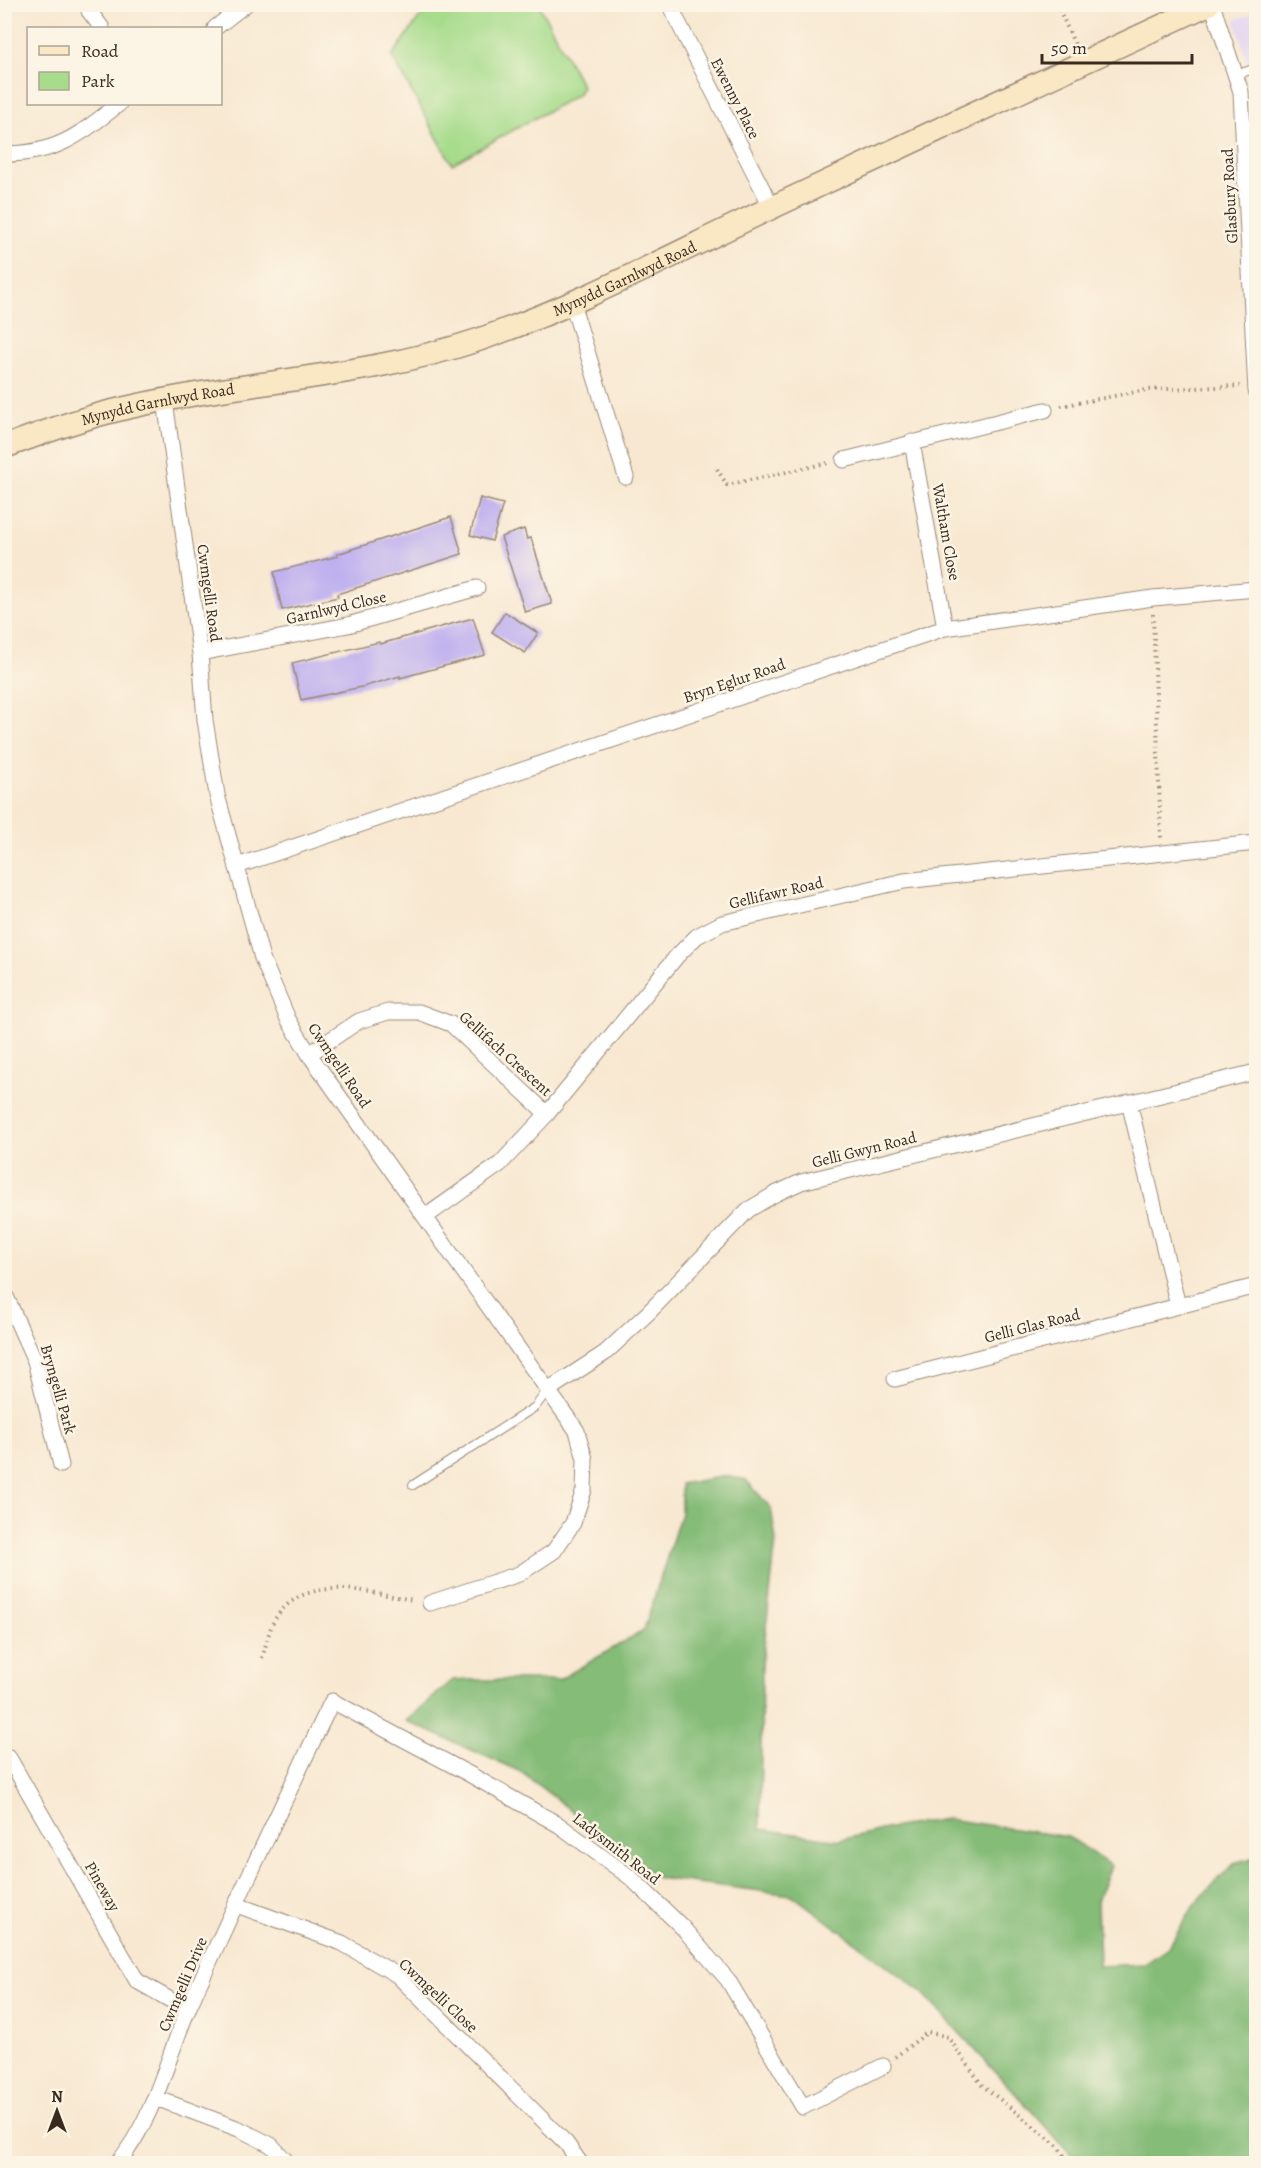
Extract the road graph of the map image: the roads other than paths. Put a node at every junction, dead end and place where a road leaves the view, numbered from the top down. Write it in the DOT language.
graph roads {
  1 [pos="88,4"];
  2 [pos="246,4"];
  3 [pos="669,4"];
  4 [pos="1210,4"];
  5 [pos="101,27"];
  6 [pos="217,27"];
  7 [pos="1257,68"];
  8 [pos="1236,75"];
  9 [pos="118,105"];
  10 [pos="4,154"];
  11 [pos="772,208"];
  12 [pos="572,303"];
  13 [pos="1256,386"];
  14 [pos="1257,391"];
  15 [pos="165,401"];
  16 [pos="1045,410"];
  17 [pos="912,442"];
  18 [pos="4,447"];
  19 [pos="844,460"];
  20 [pos="626,477"];
  21 [pos="477,588"];
  22 [pos="1257,589"];
  23 [pos="945,628"];
  24 [pos="200,653"];
  25 [pos="1257,843"];
  26 [pos="237,866"];
  27 [pos="309,1054"];
  28 [pos="1257,1072"];
  29 [pos="1129,1102"];
  30 [pos="547,1114"];
  31 [pos="424,1217"];
  32 [pos="1257,1286"];
  33 [pos="4,1292"];
  34 [pos="1178,1306"];
  35 [pos="895,1379"];
  36 [pos="548,1390"];
  37 [pos="61,1465"];
  38 [pos="413,1485"];
  39 [pos="430,1603"];
  40 [pos="332,1701"];
  41 [pos="9,1758"];
  42 [pos="237,1905"];
  43 [pos="188,2010"];
  44 [pos="883,2066"];
  45 [pos="156,2098"];
  46 [pos="117,2163"];
  47 [pos="289,2163"];
  48 [pos="581,2163"];
  1 -- 5 [label="street"];
  2 -- 6 [label="street"];
  3 -- 11 [label="street, Ewenny Place"];
  4 -- 8 [label="street, Glasbury Road"];
  4 -- 11 [label="street, Mynydd Garnlwyd Road"];
  7 -- 8 [label="lane"];
  8 -- 13 [label="street, Glasbury Road"];
  9 -- 10 [label="street"];
  11 -- 12 [label="street, Mynydd Garnlwyd Road"];
  12 -- 15 [label="street, Mynydd Garnlwyd Road"];
  12 -- 20 [label="street"];
  13 -- 14 [label="street, Glasbury Road"];
  15 -- 18 [label="street, Mynydd Garnlwyd Road"];
  15 -- 24 [label="street, Cwmgelli Road"];
  16 -- 17 [label="street"];
  17 -- 19 [label="street"];
  17 -- 23 [label="street, Waltham Close"];
  21 -- 24 [label="street, Garnlwyd Close"];
  22 -- 23 [label="street, Bryn Eglur Road"];
  23 -- 26 [label="street, Bryn Eglur Road"];
  24 -- 26 [label="street, Cwmgelli Road"];
  25 -- 30 [label="street, Gellifawr Road"];
  26 -- 27 [label="street, Cwmgelli Road"];
  27 -- 30 [label="street, Gellifach Crescent"];
  27 -- 31 [label="street, Cwmgelli Road"];
  28 -- 29 [label="street, Gelli Gwyn Road"];
  29 -- 34 [label="street"];
  29 -- 36 [label="street, Gelli Gwyn Road"];
  30 -- 31 [label="street, Gellifawr Road"];
  31 -- 36 [label="street, Cwmgelli Road"];
  32 -- 34 [label="street, Gelli Glas Road"];
  33 -- 37 [label="street, Bryngelli Park"];
  34 -- 35 [label="street, Gelli Glas Road"];
  36 -- 38 [label="lane"];
  36 -- 39 [label="street, Cwmgelli Road"];
  40 -- 42 [label="street, Cwmgelli Drive"];
  40 -- 44 [label="street, Ladysmith Road"];
  41 -- 43 [label="street, Pineway"];
  42 -- 43 [label="street, Cwmgelli Drive"];
  42 -- 48 [label="street, Cwmgelli Close"];
  43 -- 45 [label="street, Cwmgelli Drive"];
  45 -- 46 [label="street, Cwmgelli Drive"];
  45 -- 47 [label="street"];
}
